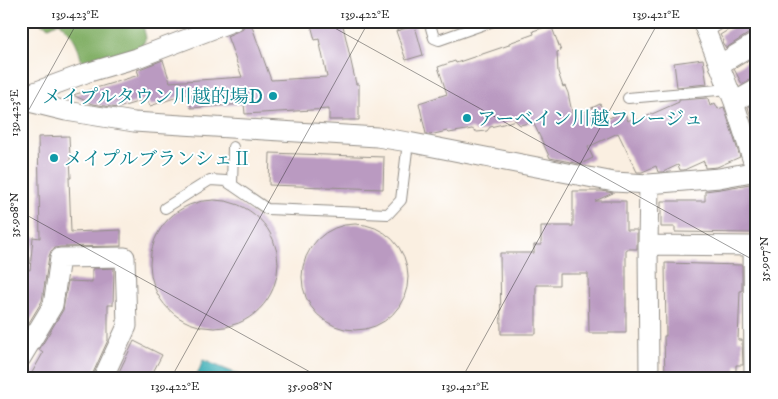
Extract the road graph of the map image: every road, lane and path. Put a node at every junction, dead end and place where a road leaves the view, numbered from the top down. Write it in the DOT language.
graph roads {
  1 [pos="234,21"];
  2 [pos="429,21"];
  3 [pos="493,21"];
  4 [pos="724,21"];
  5 [pos="704,27"];
  6 [pos="757,42"];
  7 [pos="719,65"];
  8 [pos="757,89"];
  9 [pos="732,95"];
  10 [pos="628,98"];
  11 [pos="21,99"];
  12 [pos="408,142"];
  13 [pos="233,146"];
  14 [pos="756,171"];
  15 [pos="649,184"];
  16 [pos="232,185"];
  17 [pos="165,208"];
  18 [pos="648,245"];
  19 [pos="755,246"];
  20 [pos="21,358"];
  21 [pos="103,378"];
  22 [pos="649,378"];
  23 [pos="754,378"];
  1 -- 11 [label="street"];
  2 -- 3 [label="lane"];
  4 -- 5 [label="lane"];
  5 -- 7 [label="street"];
  6 -- 7 [label="street"];
  7 -- 9 [label="street"];
  8 -- 9 [label="street"];
  9 -- 10 [label="lane"];
  9 -- 14 [label="street"];
  11 -- 12 [label="street"];
  12 -- 15 [label="street"];
  12 -- 16 [label="lane"];
  13 -- 16 [label="lane"];
  14 -- 15 [label="street"];
  15 -- 18 [label="street"];
  16 -- 17 [label="lane"];
  18 -- 19 [label="street"];
  18 -- 22 [label="street"];
  19 -- 23 [label="street"];
  20 -- 21 [label="street"];
}
